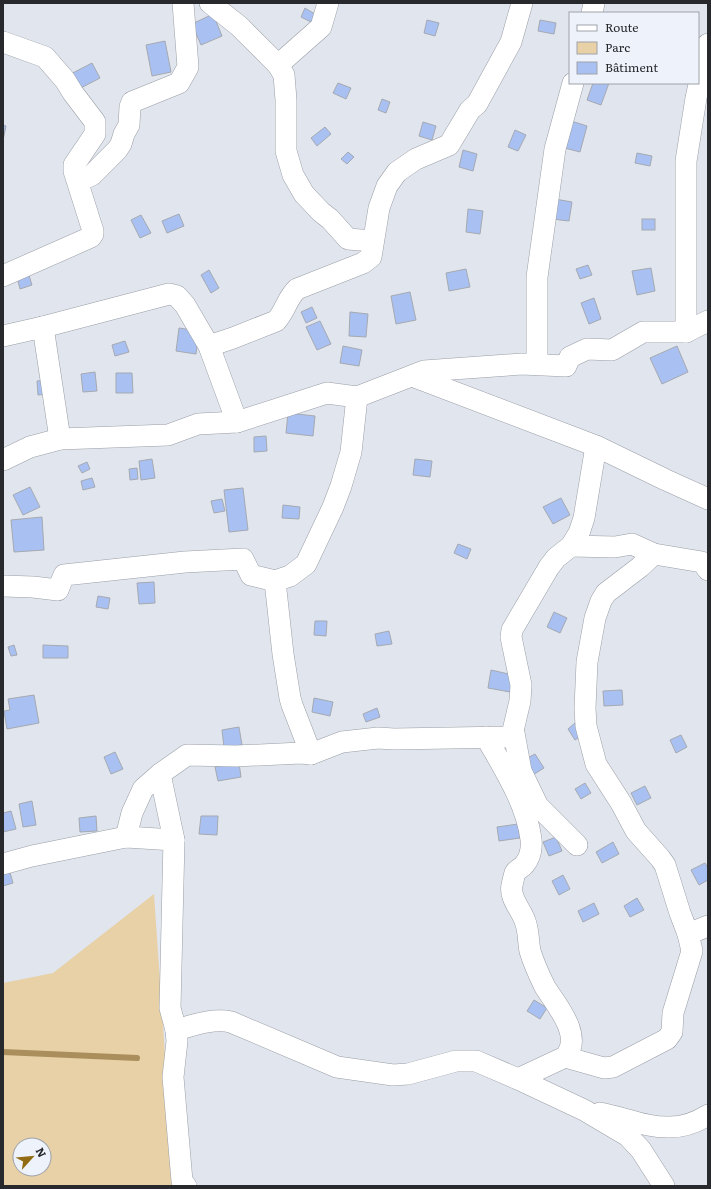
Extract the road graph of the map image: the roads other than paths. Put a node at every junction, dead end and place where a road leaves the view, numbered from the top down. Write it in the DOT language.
graph roads {
  1 [pos="183,3"];
  2 [pos="210,3"];
  3 [pos="328,3"];
  4 [pos="522,3"];
  5 [pos="3,42"];
  6 [pos="708,44"];
  7 [pos="278,65"];
  8 [pos="573,84"];
  9 [pos="77,179"];
  10 [pos="373,241"];
  11 [pos="3,276"];
  12 [pos="708,321"];
  13 [pos="43,327"];
  14 [pos="686,332"];
  15 [pos="3,336"];
  16 [pos="209,346"];
  17 [pos="537,364"];
  18 [pos="412,376"];
  19 [pos="357,397"];
  20 [pos="237,422"];
  21 [pos="60,439"];
  22 [pos="596,446"];
  23 [pos="3,460"];
  24 [pos="708,499"];
  25 [pos="571,546"];
  26 [pos="654,554"];
  27 [pos="708,570"];
  28 [pos="275,581"];
  29 [pos="3,586"];
  30 [pos="514,733"];
  31 [pos="486,737"];
  32 [pos="311,754"];
  33 [pos="160,774"];
  34 [pos="126,836"];
  35 [pos="174,840"];
  36 [pos="577,845"];
  37 [pos="3,864"];
  38 [pos="708,926"];
  39 [pos="688,934"];
  40 [pos="176,1030"];
  41 [pos="565,1057"];
  42 [pos="518,1079"];
  43 [pos="584,1110"];
  44 [pos="708,1115"];
  45 [pos="698,1126"];
  46 [pos="186,1186"];
  47 [pos="664,1186"];
  1 -- 9 [label="street"];
  2 -- 7 [label="street"];
  3 -- 7 [label="street"];
  4 -- 10 [label="street"];
  5 -- 9 [label="street"];
  6 -- 14 [label="street"];
  7 -- 10 [label="street"];
  8 -- 17 [label="street"];
  9 -- 11 [label="street"];
  10 -- 16 [label="street"];
  12 -- 14 [label="street"];
  13 -- 15 [label="street"];
  13 -- 16 [label="street"];
  13 -- 21 [label="street"];
  14 -- 17 [label="street"];
  16 -- 20 [label="street"];
  17 -- 18 [label="street"];
  18 -- 19 [label="street"];
  18 -- 22 [label="street"];
  19 -- 20 [label="street"];
  19 -- 28 [label="street"];
  20 -- 21 [label="street"];
  21 -- 23 [label="street"];
  22 -- 24 [label="street"];
  22 -- 25 [label="street"];
  25 -- 26 [label="street"];
  25 -- 30 [label="street"];
  26 -- 27 [label="street"];
  26 -- 39 [label="street"];
  28 -- 29 [label="street"];
  28 -- 32 [label="street"];
  30 -- 31 [label="street"];
  30 -- 36 [label="street"];
  31 -- 32 [label="street"];
  31 -- 41 [label="street"];
  32 -- 33 [label="street"];
  33 -- 34 [label="street"];
  33 -- 35 [label="street"];
  34 -- 35 [label="street"];
  34 -- 37 [label="street"];
  35 -- 40 [label="street"];
  38 -- 39 [label="street"];
  39 -- 41 [label="street"];
  40 -- 42 [label="street"];
  40 -- 46 [label="street"];
  41 -- 42 [label="street"];
  42 -- 43 [label="street"];
  43 -- 45 [label="street"];
  43 -- 47 [label="street"];
  44 -- 45 [label="street"];
}
